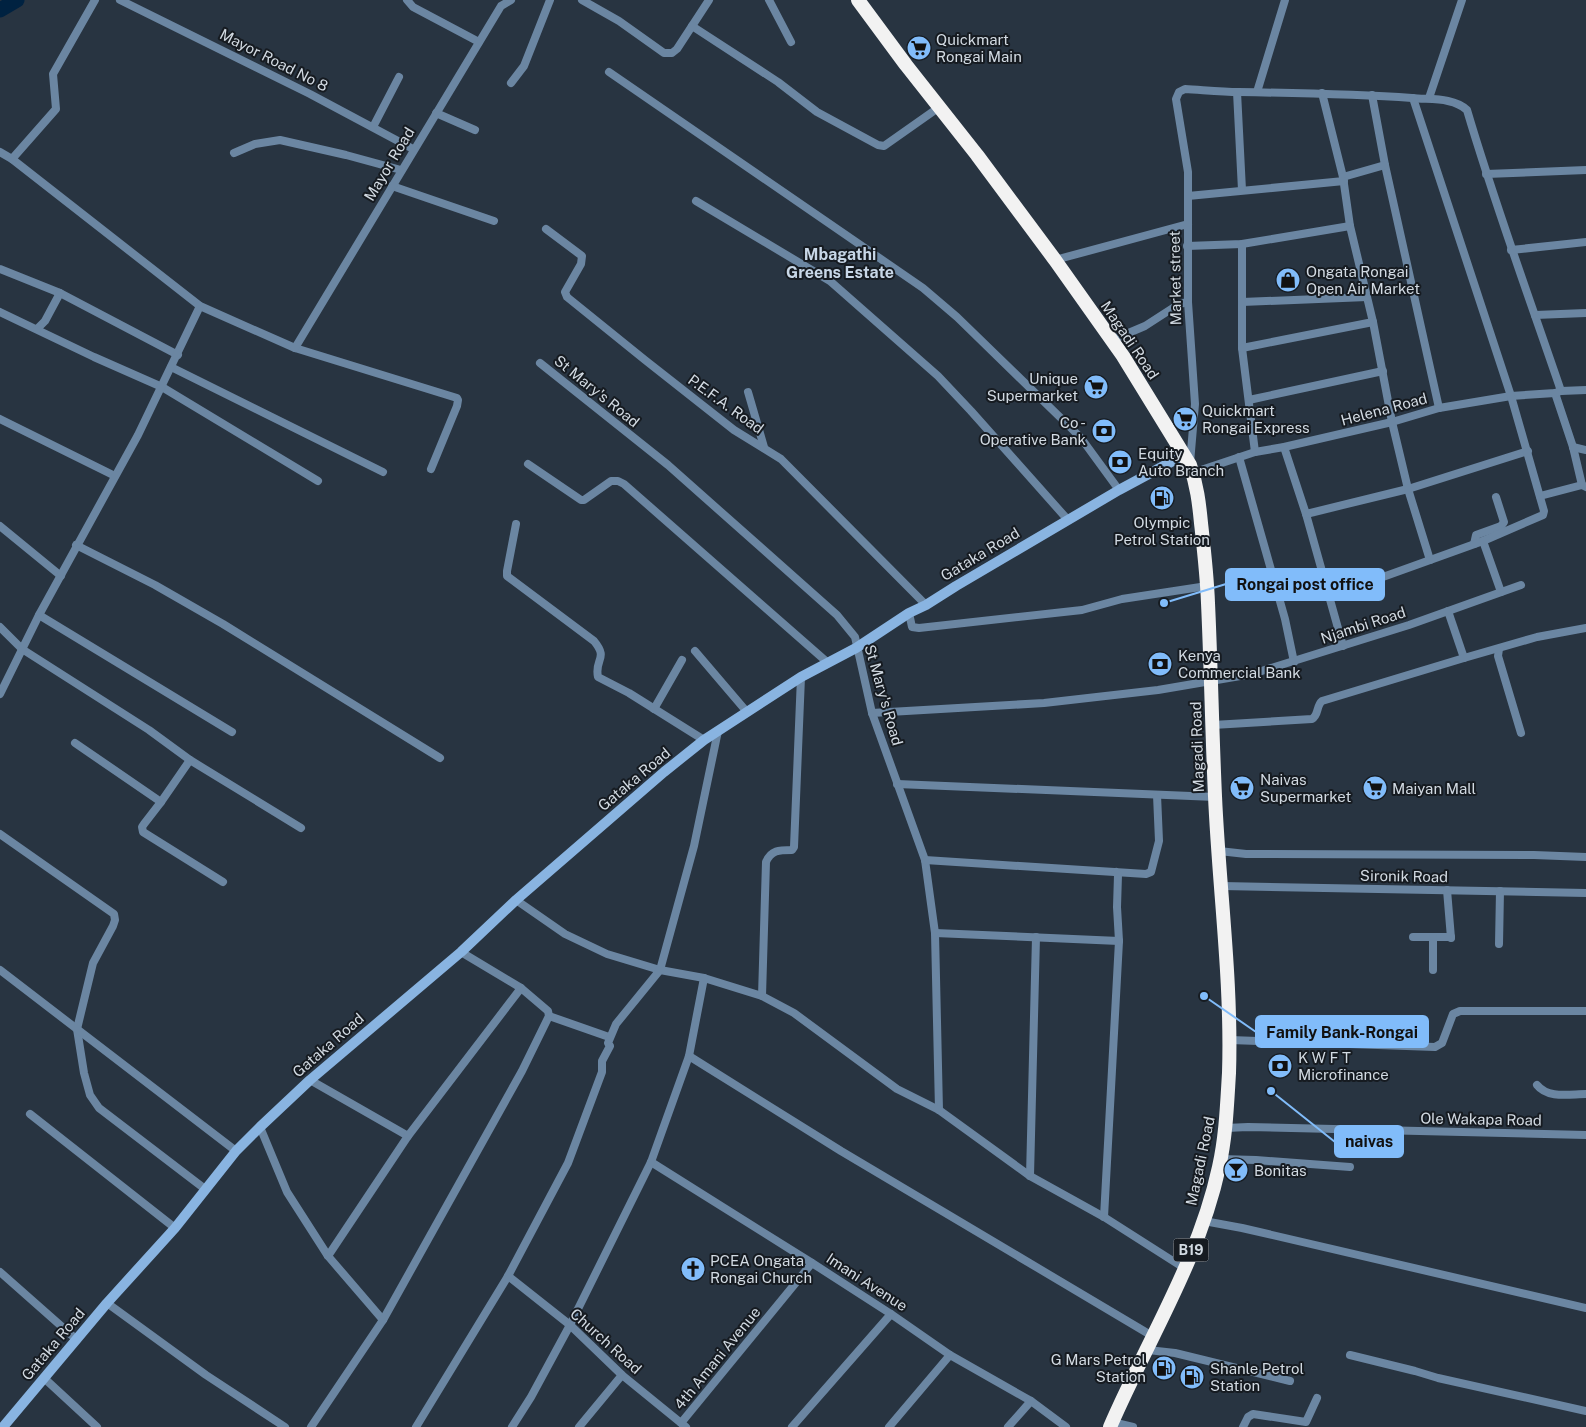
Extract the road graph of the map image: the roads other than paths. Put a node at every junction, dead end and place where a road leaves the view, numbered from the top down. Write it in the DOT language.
graph roads {
  1 [pos="95,0"];
  2 [pos="120,0"];
  3 [pos="407,0"];
  4 [pos="511,0"];
  5 [pos="550,0"];
  6 [pos="582,0"];
  7 [pos="710,0"];
  8 [pos="769,0"];
  9 [pos="858,0"];
  10 [pos="1285,0"];
  11 [pos="1462,0"];
  12 [pos="692,26"];
  13 [pos="479,42"];
  14 [pos="791,42"];
  15 [pos="609,72"];
  16 [pos="399,77"];
  17 [pos="511,82"];
  18 [pos="1237,92"];
  19 [pos="1257,92"];
  20 [pos="1322,93"];
  21 [pos="1372,95"];
  22 [pos="1413,98"];
  23 [pos="1428,98"];
  24 [pos="938,108"];
  25 [pos="436,113"];
  26 [pos="373,127"];
  27 [pos="475,130"];
  28 [pos="414,149"];
  29 [pos="0,152"];
  30 [pos="234,153"];
  31 [pos="12,159"];
  32 [pos="1385,165"];
  33 [pos="401,170"];
  34 [pos="1586,170"];
  35 [pos="1486,174"];
  36 [pos="1344,179"];
  37 [pos="392,186"];
  38 [pos="1242,190"];
  39 [pos="1188,196"];
  40 [pos="696,201"];
  41 [pos="494,221"];
  42 [pos="1188,224"];
  43 [pos="1350,226"];
  44 [pos="546,229"];
  45 [pos="1586,242"];
  46 [pos="1242,244"];
  47 [pos="1187,246"];
  48 [pos="1511,250"];
  49 [pos="1055,260"];
  50 [pos="0,269"];
  51 [pos="60,293"];
  52 [pos="1367,298"];
  53 [pos="1188,302"];
  54 [pos="1242,302"];
  55 [pos="200,306"];
  56 [pos="0,312"];
  57 [pos="1586,313"];
  58 [pos="1535,314"];
  59 [pos="1373,322"];
  60 [pos="37,329"];
  61 [pos="1112,340"];
  62 [pos="296,348"];
  63 [pos="1242,348"];
  64 [pos="178,356"];
  65 [pos="540,363"];
  66 [pos="172,367"];
  67 [pos="1383,371"];
  68 [pos="162,387"];
  69 [pos="1586,390"];
  70 [pos="748,392"];
  71 [pos="1558,392"];
  72 [pos="1511,396"];
  73 [pos="1249,400"];
  74 [pos="1439,408"];
  75 [pos="0,419"];
  76 [pos="1392,422"];
  77 [pos="764,447"];
  78 [pos="1284,447"];
  79 [pos="1573,447"];
  80 [pos="1586,450"];
  81 [pos="1255,452"];
  82 [pos="1528,452"];
  83 [pos="1239,457"];
  84 [pos="528,464"];
  85 [pos="1189,464"];
  86 [pos="431,469"];
  87 [pos="383,472"];
  88 [pos="115,476"];
  89 [pos="318,481"];
  90 [pos="1584,486"];
  91 [pos="1408,489"];
  92 [pos="1119,490"];
  93 [pos="1540,496"];
  94 [pos="1496,497"];
  95 [pos="1306,514"];
  96 [pos="1068,520"];
  97 [pos="516,524"];
  98 [pos="0,526"];
  99 [pos="1483,541"];
  100 [pos="1474,544"];
  101 [pos="76,546"];
  102 [pos="1430,560"];
  103 [pos="61,576"];
  104 [pos="1521,585"];
  105 [pos="1207,586"];
  106 [pos="1501,592"];
  107 [pos="1330,596"];
  108 [pos="926,605"];
  109 [pos="1448,611"];
  110 [pos="909,612"];
  111 [pos="39,615"];
  112 [pos="0,627"];
  113 [pos="1586,628"];
  114 [pos="1343,646"];
  115 [pos="22,648"];
  116 [pos="856,648"];
  117 [pos="1499,649"];
  118 [pos="695,651"];
  119 [pos="1464,658"];
  120 [pos="682,660"];
  121 [pos="827,662"];
  122 [pos="1294,662"];
  123 [pos="802,677"];
  124 [pos="1211,682"];
  125 [pos="0,694"];
  126 [pos="654,709"];
  127 [pos="747,712"];
  128 [pos="872,713"];
  129 [pos="1213,725"];
  130 [pos="718,731"];
  131 [pos="232,732"];
  132 [pos="1521,733"];
  133 [pos="704,740"];
  134 [pos="75,743"];
  135 [pos="440,758"];
  136 [pos="190,760"];
  137 [pos="897,784"];
  138 [pos="1157,795"];
  139 [pos="1215,796"];
  140 [pos="161,802"];
  141 [pos="301,828"];
  142 [pos="0,834"];
  143 [pos="1219,851"];
  144 [pos="1586,857"];
  145 [pos="925,860"];
  146 [pos="1116,872"];
  147 [pos="223,882"];
  148 [pos="1222,886"];
  149 [pos="1447,890"];
  150 [pos="1500,891"];
  151 [pos="1586,893"];
  152 [pos="516,900"];
  153 [pos="935,933"];
  154 [pos="1036,937"];
  155 [pos="1413,937"];
  156 [pos="1432,937"];
  157 [pos="1119,941"];
  158 [pos="1499,944"];
  159 [pos="462,952"];
  160 [pos="0,970"];
  161 [pos="660,970"];
  162 [pos="1433,970"];
  163 [pos="704,978"];
  164 [pos="521,988"];
  165 [pos="762,996"];
  166 [pos="1586,1011"];
  167 [pos="549,1016"];
  168 [pos="77,1029"];
  169 [pos="609,1036"];
  170 [pos="1230,1040"];
  171 [pos="689,1056"];
  172 [pos="310,1080"];
  173 [pos="1537,1085"];
  174 [pos="1586,1094"];
  175 [pos="939,1110"];
  176 [pos="30,1114"];
  177 [pos="260,1127"];
  178 [pos="1226,1128"];
  179 [pos="1586,1135"];
  180 [pos="408,1136"];
  181 [pos="236,1151"];
  182 [pos="1220,1159"];
  183 [pos="651,1162"];
  184 [pos="1350,1167"];
  185 [pos="1030,1176"];
  186 [pos="205,1189"];
  187 [pos="1104,1217"];
  188 [pos="1204,1221"];
  189 [pos="174,1228"];
  190 [pos="328,1256"];
  191 [pos="812,1263"];
  192 [pos="1184,1268"];
  193 [pos="0,1272"];
  194 [pos="508,1276"];
  195 [pos="107,1303"];
  196 [pos="1586,1308"];
  197 [pos="891,1314"];
  198 [pos="382,1320"];
  199 [pos="570,1325"];
  200 [pos="77,1340"];
  201 [pos="1151,1343"];
  202 [pos="950,1355"];
  203 [pos="1350,1355"];
  204 [pos="622,1375"];
  205 [pos="44,1378"];
  206 [pos="1290,1381"];
  207 [pos="1316,1398"];
  208 [pos="1031,1401"];
  209 [pos="1586,1411"];
  210 [pos="1111,1424"];
  211 [pos="684,1425"];
  212 [pos="582,1426"];
  213 [pos="3,1427"];
  214 [pos="97,1427"];
  215 [pos="285,1427"];
  216 [pos="311,1427"];
  217 [pos="416,1427"];
  218 [pos="512,1427"];
  219 [pos="792,1427"];
  220 [pos="889,1427"];
  221 [pos="1008,1427"];
  222 [pos="1066,1427"];
  223 [pos="1133,1427"];
  224 [pos="1243,1427"];
  1 -- 31 [label="street"];
  2 -- 26 [label="street, Mayor Road No 8"];
  3 -- 13 [label="street"];
  4 -- 13 [label="street, Mayor Road"];
  5 -- 17 [label="street"];
  6 -- 12 [label="street"];
  7 -- 12 [label="street"];
  8 -- 14 [label="street"];
  9 -- 24 [label="highway, Magadi Road / B19"];
  10 -- 19 [label="street"];
  11 -- 23 [label="street"];
  12 -- 24 [label="street"];
  13 -- 25 [label="street, Mayor Road"];
  15 -- 92 [label="street"];
  16 -- 26 [label="street"];
  18 -- 19 [label="street"];
  18 -- 38 [label="street"];
  18 -- 39 [label="street, Market street"];
  19 -- 20 [label="street"];
  20 -- 21 [label="street"];
  20 -- 36 [label="street"];
  21 -- 22 [label="street"];
  21 -- 32 [label="street"];
  22 -- 23 [label="street"];
  22 -- 72 [label="street"];
  23 -- 35 [label="street"];
  24 -- 49 [label="highway, Magadi Road / B19"];
  25 -- 27 [label="street"];
  25 -- 28 [label="street, Mayor Road"];
  26 -- 28 [label="street, Mayor Road No 8"];
  28 -- 33 [label="street, Mayor Road"];
  29 -- 31 [label="street"];
  30 -- 33 [label="street"];
  31 -- 55 [label="street"];
  32 -- 36 [label="street"];
  32 -- 74 [label="street"];
  33 -- 37 [label="street, Mayor Road"];
  34 -- 35 [label="street"];
  35 -- 48 [label="street"];
  36 -- 38 [label="street"];
  36 -- 43 [label="street"];
  37 -- 41 [label="street"];
  37 -- 62 [label="street, Mayor Road"];
  38 -- 39 [label="street"];
  39 -- 42 [label="street, Market street"];
  40 -- 96 [label="street"];
  42 -- 47 [label="street, Market street"];
  42 -- 49 [label="street"];
  43 -- 46 [label="street"];
  43 -- 52 [label="street"];
  44 -- 77 [label="street, P.E.F.A. Road"];
  45 -- 48 [label="street"];
  46 -- 47 [label="street"];
  46 -- 54 [label="street"];
  47 -- 53 [label="street, Market street"];
  48 -- 58 [label="street"];
  49 -- 61 [label="highway, Magadi Road / B19"];
  50 -- 51 [label="street"];
  51 -- 60 [label="street"];
  51 -- 64 [label="street"];
  52 -- 54 [label="street"];
  52 -- 59 [label="street"];
  53 -- 61 [label="street"];
  53 -- 85 [label="street, Market street"];
  54 -- 63 [label="street"];
  55 -- 62 [label="street"];
  55 -- 64 [label="street"];
  56 -- 60 [label="street"];
  57 -- 58 [label="street"];
  58 -- 71 [label="street"];
  59 -- 63 [label="street"];
  59 -- 67 [label="street"];
  60 -- 68 [label="street"];
  61 -- 85 [label="highway, Magadi Road / B19"];
  62 -- 86 [label="street"];
  63 -- 73 [label="street"];
  64 -- 66 [label="street"];
  65 -- 116 [label="street, St Mary's Road"];
  66 -- 68 [label="street"];
  66 -- 87 [label="street"];
  67 -- 73 [label="street"];
  67 -- 76 [label="street"];
  68 -- 88 [label="street"];
  68 -- 89 [label="street"];
  69 -- 71 [label="street, Helena Road"];
  70 -- 77 [label="street"];
  71 -- 72 [label="street, Helena Road"];
  71 -- 79 [label="street"];
  72 -- 74 [label="street, Helena Road"];
  72 -- 82 [label="street"];
  73 -- 81 [label="street"];
  74 -- 76 [label="street, Helena Road"];
  75 -- 88 [label="street"];
  76 -- 78 [label="street, Helena Road"];
  76 -- 91 [label="street"];
  77 -- 108 [label="street, P.E.F.A. Road"];
  78 -- 81 [label="street, Helena Road"];
  78 -- 95 [label="street"];
  79 -- 80 [label="street"];
  79 -- 90 [label="street"];
  81 -- 83 [label="street, Helena Road"];
  82 -- 91 [label="street"];
  82 -- 93 [label="street"];
  83 -- 85 [label="street, Helena Road"];
  83 -- 122 [label="street"];
  84 -- 121 [label="street"];
  85 -- 92 [label="street, Gataka Road"];
  85 -- 105 [label="highway, Magadi Road / B19"];
  88 -- 101 [label="street"];
  90 -- 93 [label="street"];
  91 -- 95 [label="street"];
  91 -- 102 [label="street"];
  92 -- 96 [label="street, Gataka Road"];
  93 -- 99 [label="street"];
  94 -- 100 [label="street"];
  95 -- 107 [label="street"];
  96 -- 108 [label="street, Gataka Road"];
  97 -- 126 [label="street"];
  98 -- 103 [label="street"];
  99 -- 100 [label="street"];
  99 -- 106 [label="street"];
  100 -- 102 [label="street"];
  101 -- 103 [label="street"];
  101 -- 135 [label="street"];
  102 -- 107 [label="street"];
  103 -- 111 [label="street"];
  104 -- 106 [label="street, Njambi Road"];
  105 -- 110 [label="street"];
  105 -- 124 [label="highway, Magadi Road / B19"];
  106 -- 109 [label="street, Njambi Road"];
  107 -- 114 [label="street"];
  108 -- 110 [label="street, Gataka Road"];
  109 -- 114 [label="street, Njambi Road"];
  109 -- 119 [label="street"];
  110 -- 116 [label="street, Gataka Road"];
  111 -- 115 [label="street"];
  111 -- 131 [label="street"];
  112 -- 115 [label="street"];
  113 -- 117 [label="street"];
  114 -- 122 [label="street, Njambi Road"];
  115 -- 125 [label="street"];
  115 -- 136 [label="street"];
  116 -- 121 [label="street, Gataka Road"];
  116 -- 128 [label="street, St Mary's Road"];
  117 -- 119 [label="street"];
  117 -- 132 [label="street"];
  118 -- 127 [label="street"];
  119 -- 129 [label="street"];
  120 -- 126 [label="street"];
  121 -- 123 [label="street, Gataka Road"];
  122 -- 124 [label="street, Njambi Road"];
  123 -- 127 [label="street, Gataka Road"];
  123 -- 165 [label="street"];
  124 -- 128 [label="street, Njambi Road"];
  124 -- 129 [label="highway, Magadi Road / B19"];
  126 -- 133 [label="street"];
  127 -- 130 [label="street, Gataka Road"];
  128 -- 137 [label="street, St Mary's Road"];
  129 -- 139 [label="highway, Magadi Road / B19"];
  130 -- 133 [label="street, Gataka Road"];
  130 -- 161 [label="street"];
  133 -- 152 [label="street, Gataka Road"];
  134 -- 140 [label="street"];
  136 -- 140 [label="street"];
  136 -- 141 [label="street"];
  137 -- 138 [label="street"];
  137 -- 145 [label="street, St Mary's Road"];
  138 -- 139 [label="street"];
  138 -- 146 [label="street"];
  139 -- 143 [label="highway, Magadi Road / B19"];
  140 -- 147 [label="street"];
  142 -- 168 [label="street"];
  143 -- 144 [label="street"];
  143 -- 148 [label="highway, Magadi Road / B19"];
  145 -- 146 [label="street"];
  145 -- 153 [label="street, St Mary's Road"];
  146 -- 157 [label="street"];
  148 -- 149 [label="street, Sironik Road"];
  148 -- 170 [label="highway, Magadi Road / B19"];
  149 -- 150 [label="street, Sironik Road"];
  149 -- 156 [label="street"];
  150 -- 151 [label="street, Sironik Road"];
  150 -- 158 [label="street"];
  152 -- 159 [label="street, Gataka Road"];
  152 -- 161 [label="street"];
  153 -- 154 [label="street"];
  153 -- 175 [label="street, St Mary's Road"];
  154 -- 157 [label="street"];
  154 -- 185 [label="street"];
  155 -- 156 [label="street"];
  156 -- 162 [label="street"];
  157 -- 187 [label="street"];
  159 -- 164 [label="street"];
  159 -- 172 [label="street, Gataka Road"];
  160 -- 168 [label="street"];
  161 -- 163 [label="street"];
  161 -- 169 [label="street"];
  163 -- 165 [label="street"];
  163 -- 171 [label="street"];
  164 -- 167 [label="street"];
  164 -- 180 [label="street"];
  165 -- 175 [label="street"];
  166 -- 170 [label="street"];
  167 -- 169 [label="street"];
  167 -- 198 [label="street"];
  168 -- 181 [label="street"];
  168 -- 186 [label="street"];
  169 -- 194 [label="street"];
  170 -- 178 [label="highway, Magadi Road / B19"];
  171 -- 183 [label="street"];
  171 -- 201 [label="street"];
  172 -- 177 [label="street, Gataka Road"];
  172 -- 180 [label="street"];
  173 -- 174 [label="street"];
  175 -- 185 [label="street"];
  176 -- 189 [label="street"];
  177 -- 181 [label="street, Gataka Road"];
  177 -- 190 [label="street"];
  178 -- 179 [label="street, Ole Wakapa Road"];
  178 -- 182 [label="highway, Magadi Road / B19"];
  180 -- 190 [label="street"];
  181 -- 186 [label="street, Gataka Road"];
  182 -- 184 [label="street"];
  182 -- 188 [label="highway, Magadi Road / B19"];
  183 -- 191 [label="street, Imani Avenue"];
  183 -- 199 [label="street"];
  185 -- 187 [label="street"];
  186 -- 189 [label="street, Gataka Road"];
  187 -- 192 [label="street"];
  188 -- 192 [label="highway, Magadi Road / B19"];
  188 -- 196 [label="street"];
  189 -- 195 [label="street, Gataka Road"];
  190 -- 198 [label="street"];
  191 -- 197 [label="street, Imani Avenue"];
  191 -- 211 [label="street, 4th Amani Avenue"];
  192 -- 201 [label="highway, Magadi Road / B19"];
  193 -- 200 [label="street"];
  194 -- 199 [label="street, Church Road"];
  194 -- 217 [label="street"];
  195 -- 200 [label="street, Gataka Road"];
  195 -- 215 [label="street"];
  197 -- 202 [label="street, Imani Avenue"];
  197 -- 219 [label="street"];
  198 -- 216 [label="street"];
  199 -- 204 [label="street, Church Road"];
  199 -- 218 [label="street"];
  200 -- 205 [label="street, Gataka Road"];
  201 -- 206 [label="street"];
  201 -- 210 [label="highway, Magadi Road / B19"];
  202 -- 208 [label="street, Imani Avenue"];
  202 -- 220 [label="street"];
  203 -- 209 [label="street"];
  204 -- 211 [label="street, Church Road"];
  204 -- 212 [label="street"];
  205 -- 213 [label="street, Gataka Road"];
  205 -- 214 [label="street"];
  207 -- 224 [label="street"];
  208 -- 221 [label="street"];
  208 -- 222 [label="street, Imani Avenue"];
  210 -- 223 [label="street"];
}
